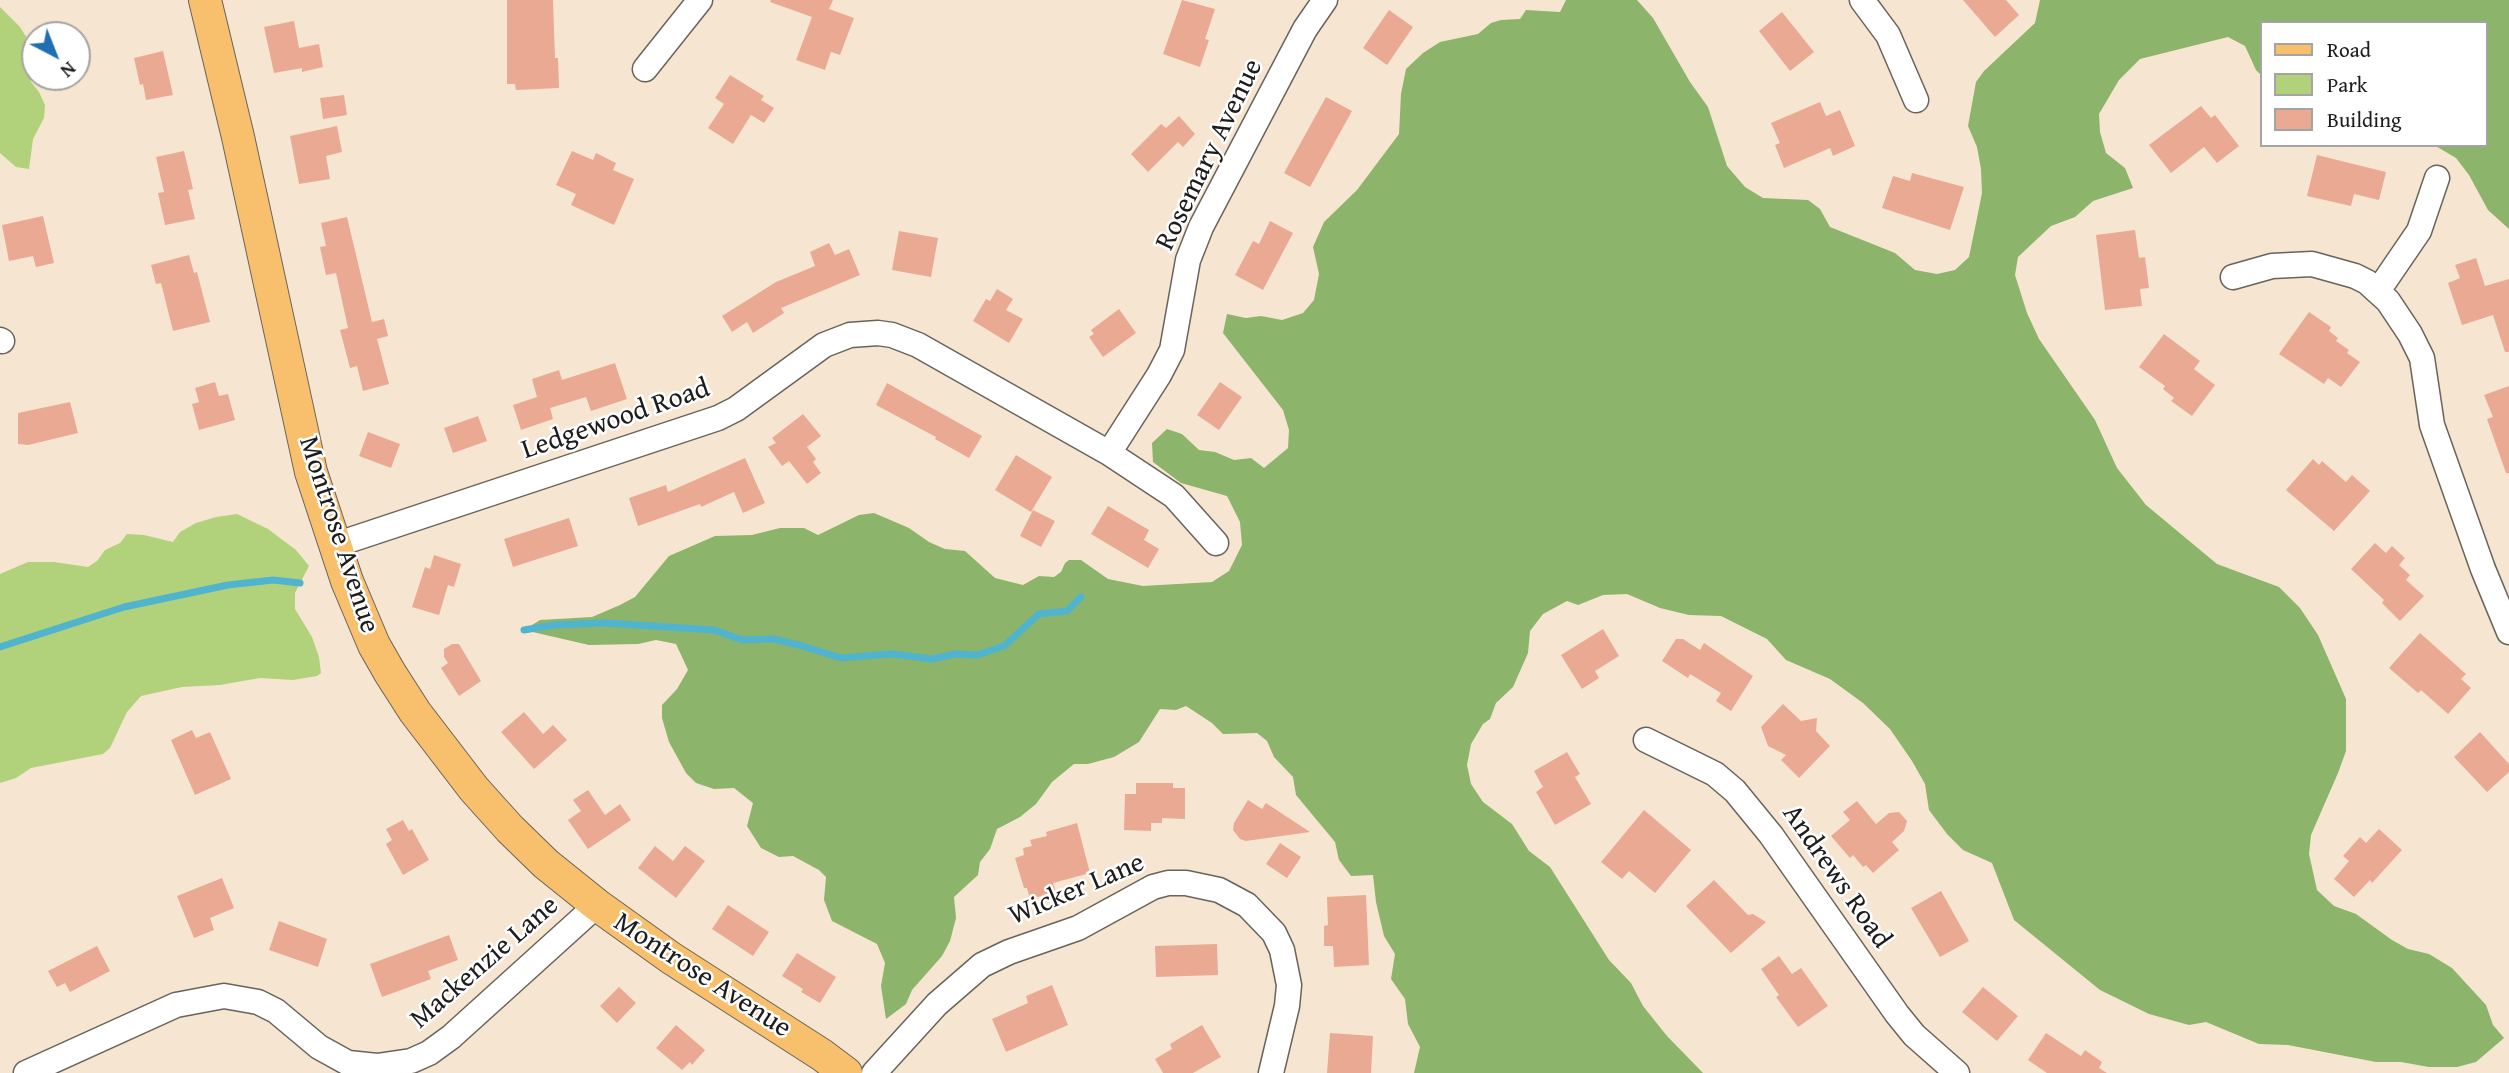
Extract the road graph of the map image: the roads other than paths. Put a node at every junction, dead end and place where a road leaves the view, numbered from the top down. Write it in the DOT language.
graph roads {
  1 [pos="205,0"];
  2 [pos="700,0"];
  3 [pos="1325,0"];
  4 [pos="1862,0"];
  5 [pos="645,69"];
  6 [pos="1916,100"];
  7 [pos="2437,178"];
  8 [pos="2233,277"];
  9 [pos="2378,291"];
  10 [pos="1109,453"];
  11 [pos="1216,543"];
  12 [pos="335,545"];
  13 [pos="2509,632"];
  14 [pos="1646,740"];
  15 [pos="597,905"];
  16 [pos="26,1073"];
  17 [pos="846,1073"];
  18 [pos="874,1073"];
  19 [pos="1271,1073"];
  20 [pos="1957,1073"];
  1 -- 12 [label="main road, Montrose Avenue"];
  2 -- 5 [label="street"];
  3 -- 10 [label="street, Rosemary Avenue"];
  4 -- 6 [label="street"];
  7 -- 9 [label="street"];
  8 -- 9 [label="street"];
  9 -- 13 [label="street"];
  10 -- 11 [label="street, Ledgewood Road"];
  10 -- 12 [label="street, Ledgewood Road"];
  12 -- 15 [label="main road, Montrose Avenue"];
  14 -- 20 [label="street, Andrews Road"];
  15 -- 16 [label="street, Mackenzie Lane"];
  15 -- 17 [label="main road, Montrose Avenue"];
  18 -- 19 [label="street, Wicker Lane"];
}
